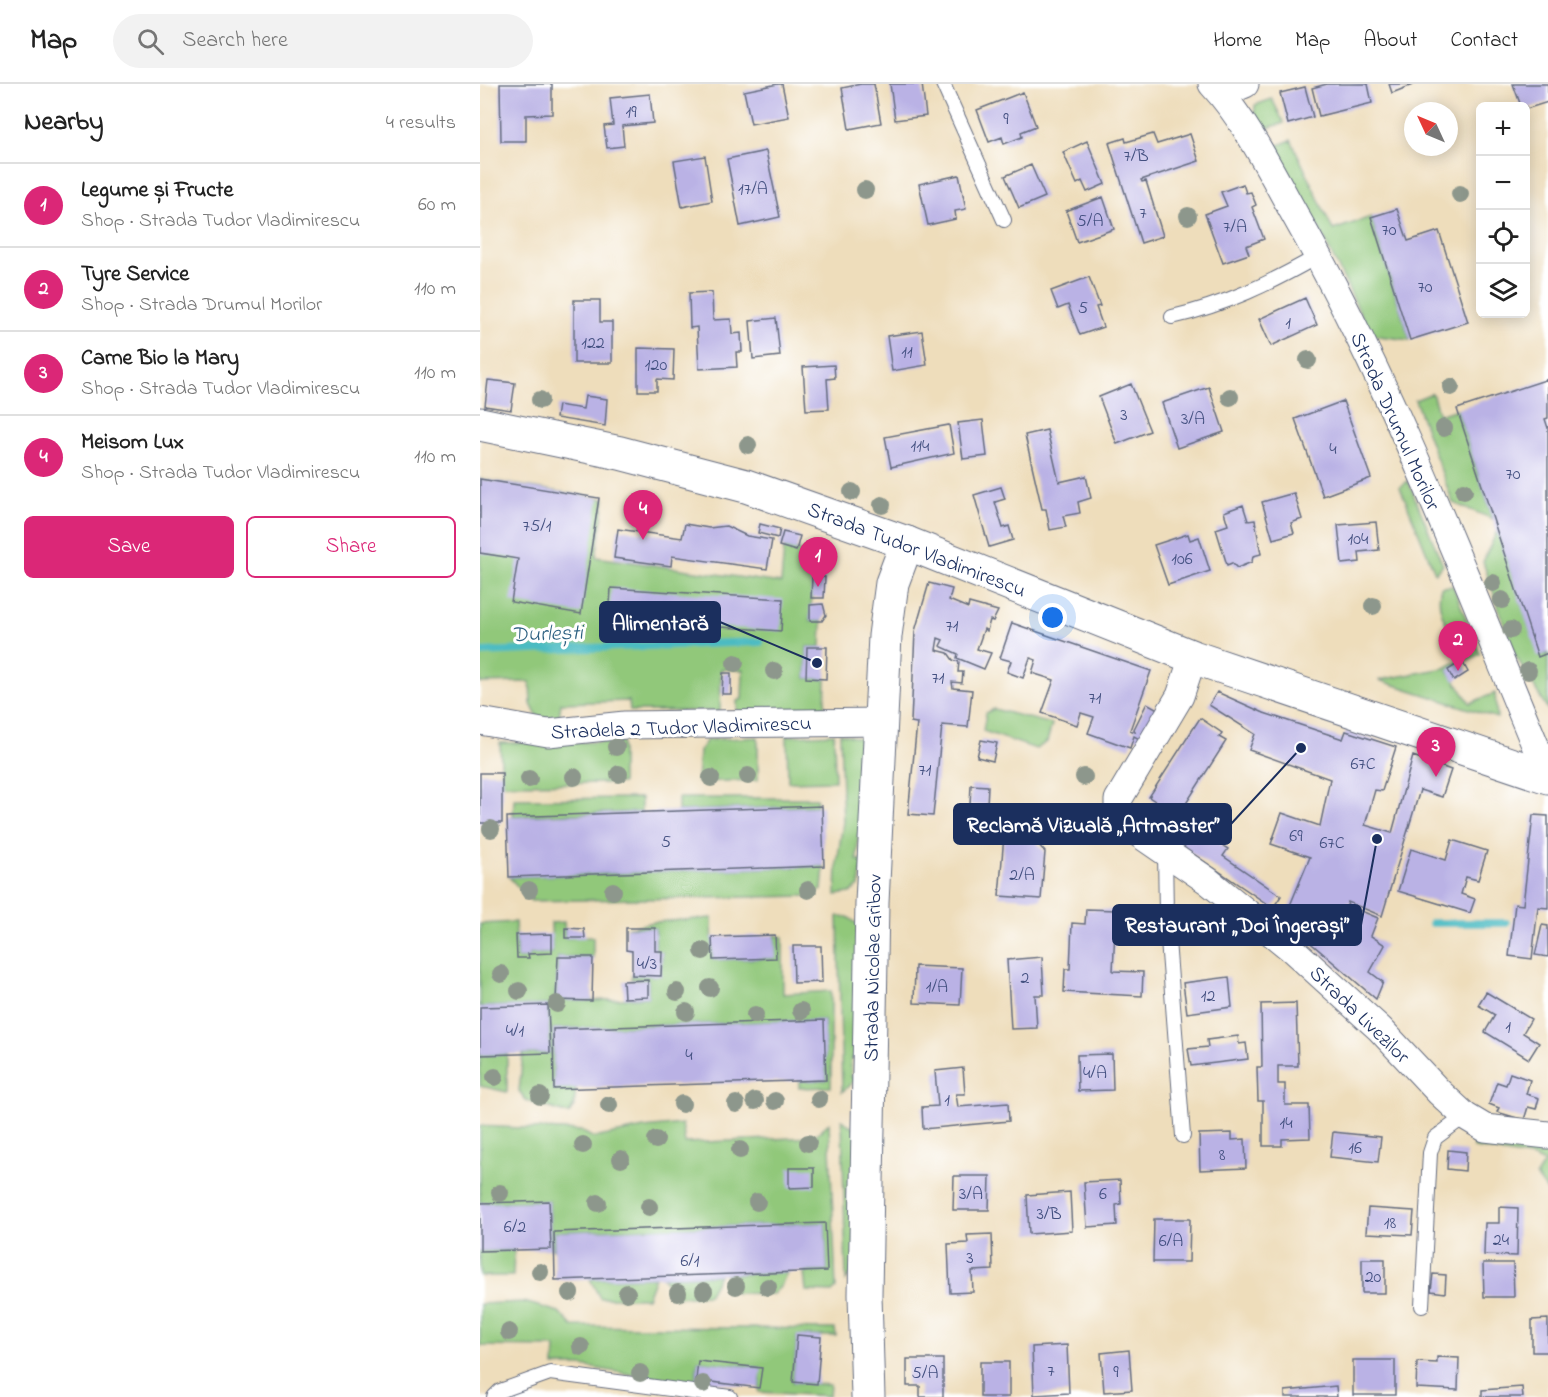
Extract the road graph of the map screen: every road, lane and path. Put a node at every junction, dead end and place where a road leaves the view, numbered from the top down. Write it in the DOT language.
graph roads {
  1 [pos="943,84"];
  2 [pos="1226,87"];
  3 [pos="1004,220"];
  4 [pos="1318,256"];
  5 [pos="1172,317"];
  6 [pos="480,424"];
  7 [pos="907,543"];
  8 [pos="1193,657"];
  9 [pos="480,721"];
  10 [pos="882,722"];
  11 [pos="1548,776"];
  12 [pos="1165,852"];
  13 [pos="1465,1116"];
  14 [pos="1548,1135"];
  15 [pos="1183,1136"];
  16 [pos="1422,1306"];
  17 [pos="494,1397"];
  18 [pos="730,1397"];
  19 [pos="868,1397"];
  1 -- 3 [label="lane"];
  2 -- 4 [label="street, Strada Drumul Morilor"];
  4 -- 5 [label="lane"];
  4 -- 11 [label="street, Strada Drumul Morilor"];
  6 -- 7 [label="main road, Strada Tudor Vladimirescu"];
  7 -- 8 [label="main road, Strada Tudor Vladimirescu"];
  7 -- 10 [label="main road, Strada Nicolae Gribov"];
  8 -- 11 [label="main road, Strada Tudor Vladimirescu"];
  8 -- 12 [label="street, Strada Livezilor"];
  9 -- 10 [label="street, Stradela 2 Tudor Vladimirescu"];
  10 -- 19 [label="main road, Strada Nicolae Gribov"];
  12 -- 13 [label="street, Strada Livezilor"];
  12 -- 15 [label="lane"];
  13 -- 14 [label="street, Strada Livezilor"];
  13 -- 16 [label="lane"];
  17 -- 18 [label="lane"];
}
